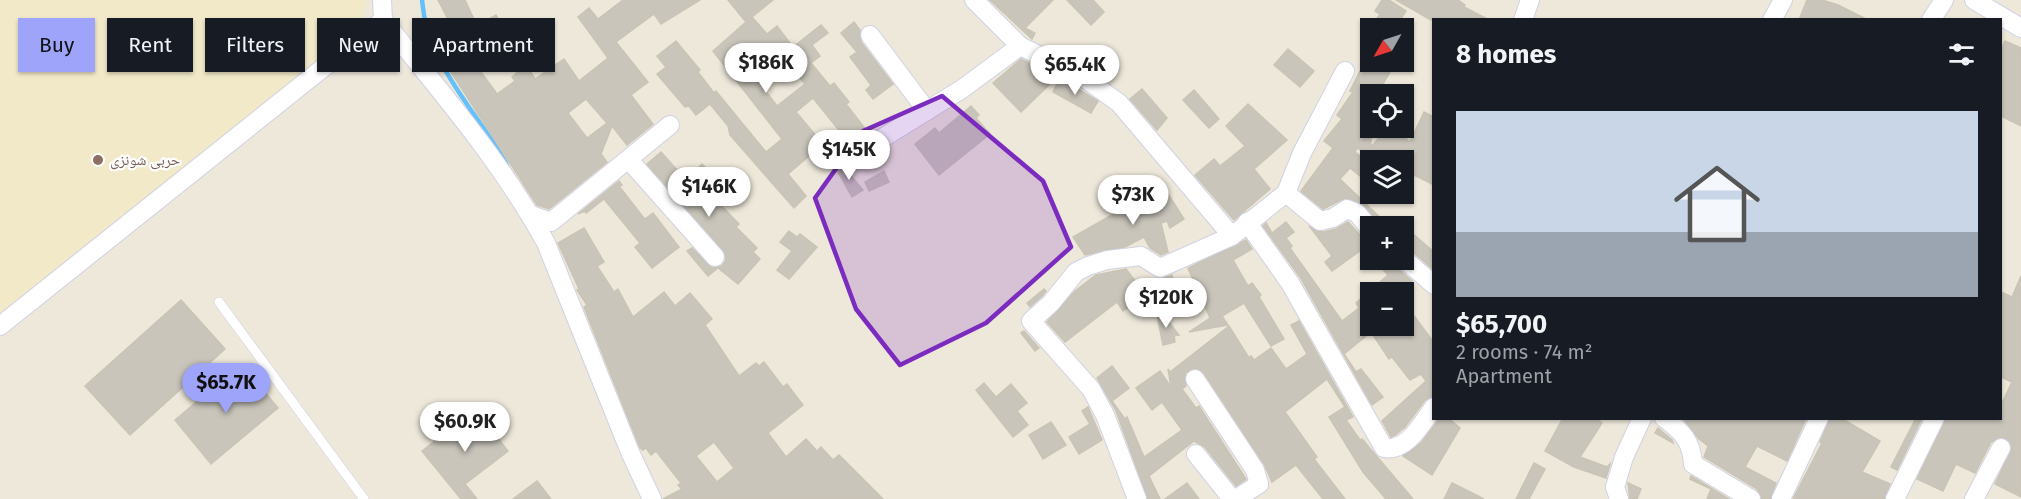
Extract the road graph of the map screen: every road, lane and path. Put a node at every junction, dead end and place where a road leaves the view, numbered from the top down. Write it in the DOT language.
graph roads {
  1 [pos="382,0"];
  2 [pos="974,0"];
  3 [pos="1530,0"];
  4 [pos="1783,0"];
  5 [pos="1944,0"];
  6 [pos="1974,0"];
  7 [pos="382,18"];
  8 [pos="1524,18"];
  9 [pos="1774,18"];
  10 [pos="1932,18"];
  11 [pos="2021,28"];
  12 [pos="870,35"];
  13 [pos="400,42"];
  14 [pos="1020,46"];
  15 [pos="1345,71"];
  16 [pos="317,72"];
  17 [pos="927,111"];
  18 [pos="670,125"];
  19 [pos="629,160"];
  20 [pos="847,160"];
  21 [pos="1286,193"];
  22 [pos="531,215"];
  23 [pos="1360,217"];
  24 [pos="1247,222"];
  25 [pos="1232,236"];
  26 [pos="715,257"];
  27 [pos="1414,268"];
  28 [pos="1432,283"];
  29 [pos="219,302"];
  30 [pos="0,326"];
  31 [pos="1195,379"];
  32 [pos="1432,410"];
  33 [pos="1641,420"];
  34 [pos="1818,420"];
  35 [pos="1934,420"];
  36 [pos="1684,424"];
  37 [pos="2001,448"];
  38 [pos="1196,454"];
  39 [pos="364,499"];
  40 [pos="652,499"];
  41 [pos="1137,499"];
  42 [pos="1232,499"];
  43 [pos="1236,499"];
  44 [pos="1619,499"];
  45 [pos="1751,499"];
  46 [pos="1781,499"];
  47 [pos="1894,499"];
  48 [pos="1974,499"];
  1 -- 7 [label="street"];
  2 -- 14 [label="street"];
  3 -- 8 [label="street"];
  4 -- 9 [label="street"];
  5 -- 10 [label="street"];
  6 -- 11 [label="street"];
  12 -- 17 [label="street"];
  13 -- 22 [label="street"];
  14 -- 17 [label="street"];
  14 -- 25 [label="street"];
  15 -- 21 [label="street"];
  16 -- 30 [label="street"];
  17 -- 20 [label="street"];
  18 -- 19 [label="street"];
  19 -- 22 [label="street"];
  19 -- 26 [label="street"];
  21 -- 23 [label="street"];
  21 -- 24 [label="street"];
  22 -- 40 [label="street"];
  24 -- 25 [label="street"];
  24 -- 32 [label="street"];
  25 -- 41 [label="street"];
  27 -- 28 [label="street"];
  29 -- 39 [label="lane"];
  31 -- 43 [label="street"];
  33 -- 44 [label="street"];
  34 -- 46 [label="street"];
  35 -- 47 [label="street"];
  36 -- 45 [label="street"];
  37 -- 48 [label="street"];
  38 -- 42 [label="street"];
}
